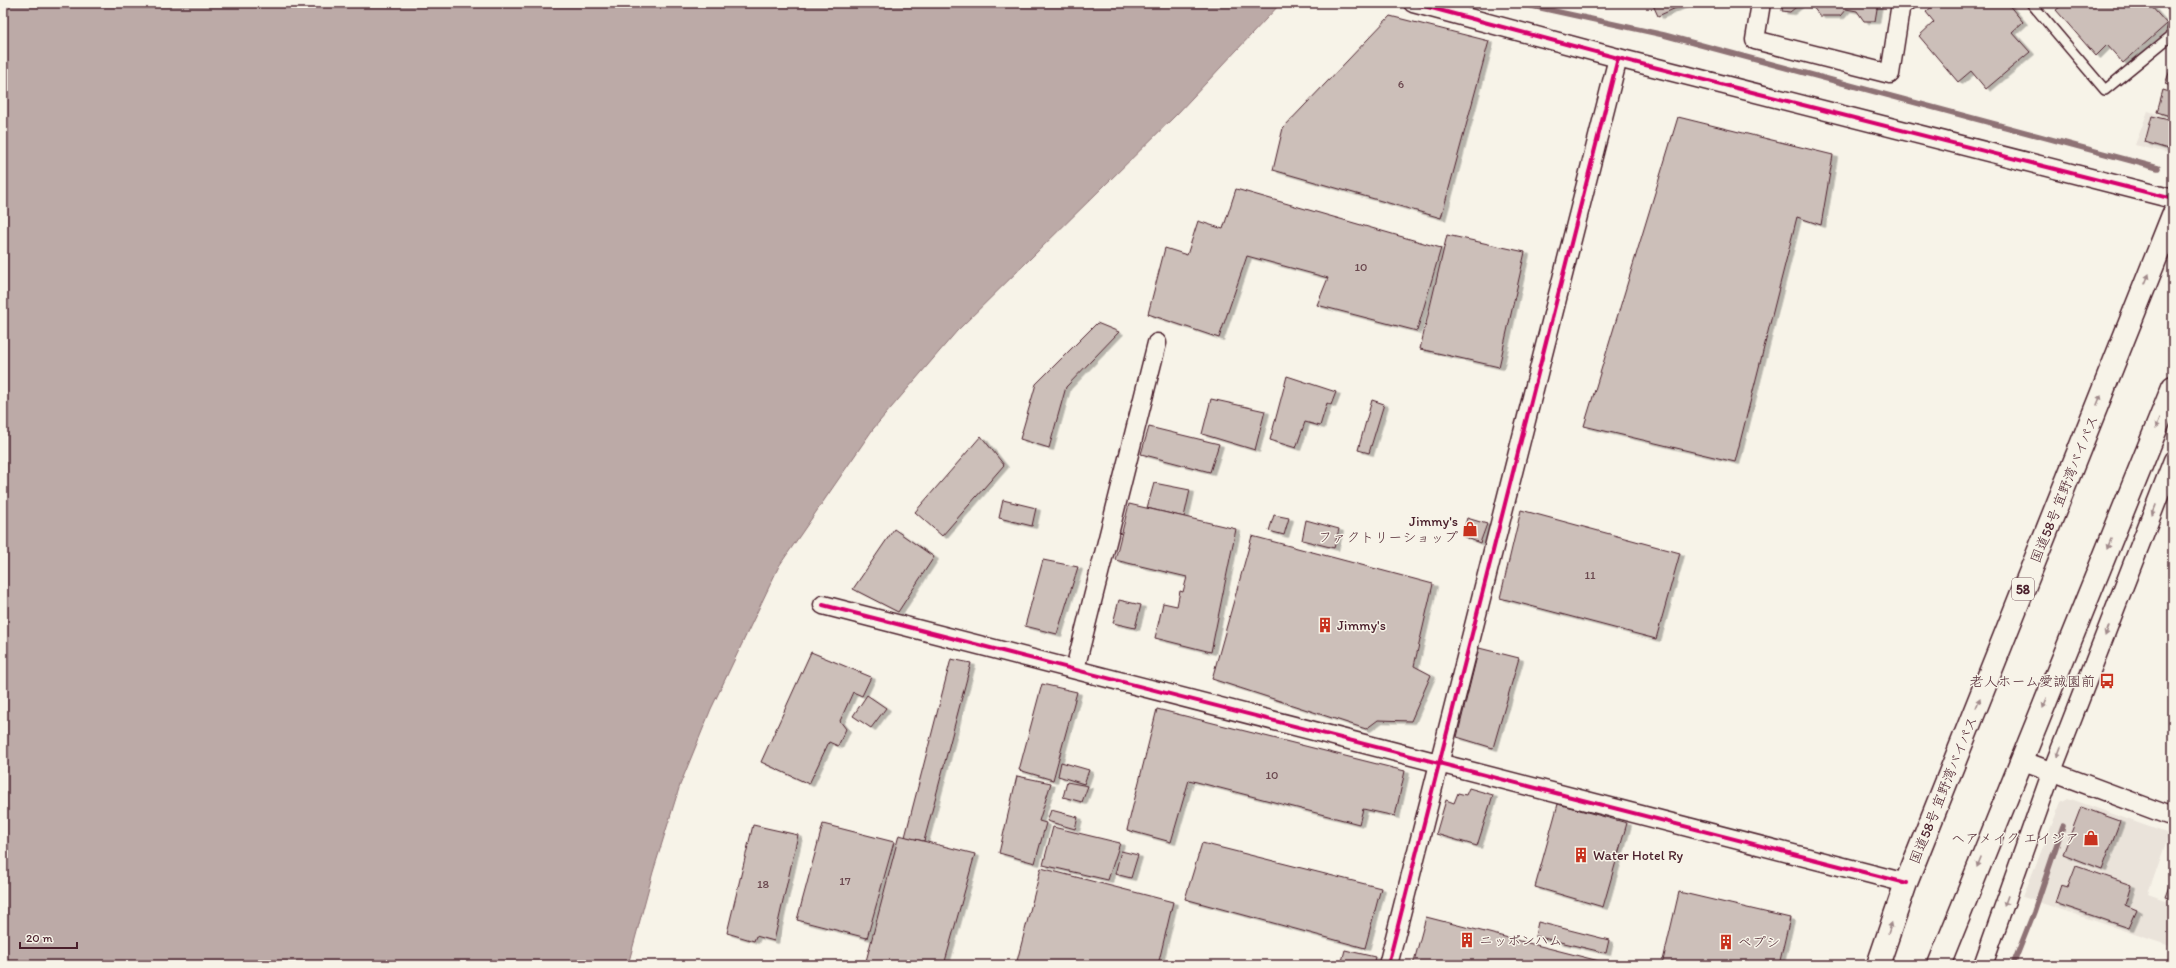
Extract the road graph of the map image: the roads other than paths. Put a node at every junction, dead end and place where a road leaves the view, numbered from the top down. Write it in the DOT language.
graph roads {
  1 [pos="1413,3"];
  2 [pos="1760,3"];
  3 [pos="2031,3"];
  4 [pos="1904,6"];
  5 [pos="2173,27"];
  6 [pos="1618,58"];
  7 [pos="2173,199"];
  8 [pos="2173,215"];
  9 [pos="1157,343"];
  10 [pos="2173,387"];
  11 [pos="2173,460"];
  12 [pos="2170,480"];
  13 [pos="823,605"];
  14 [pos="1075,669"];
  15 [pos="2021,760"];
  16 [pos="1440,762"];
  17 [pos="2052,771"];
  18 [pos="2173,816"];
  19 [pos="1906,884"];
  20 [pos="1940,960"];
  21 [pos="1388,965"];
  22 [pos="1878,965"];
  23 [pos="1983,965"];
  1 -- 6 [label="street"];
  2 -- 4 [label="street"];
  3 -- 5 [label="lane"];
  6 -- 7 [label="street"];
  6 -- 16 [label="street"];
  19 -- 8 [label="highway, 国道58号 宜野湾バイパス / 58, one-way"];
  9 -- 14 [label="street"];
  10 -- 15 [label="highway, one-way"];
  11 -- 12 [label="street"];
  12 -- 17 [label="street, one-way"];
  13 -- 14 [label="street"];
  14 -- 16 [label="street"];
  15 -- 17 [label="street"];
  15 -- 20 [label="highway, one-way"];
  16 -- 19 [label="street"];
  16 -- 21 [label="street"];
  17 -- 18 [label="street"];
  17 -- 23 [label="street, one-way"];
  22 -- 19 [label="highway, 国道58号 宜野湾バイパス / 58, one-way"];
}
